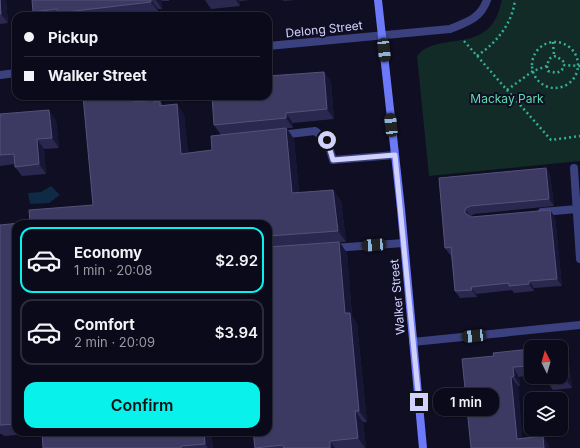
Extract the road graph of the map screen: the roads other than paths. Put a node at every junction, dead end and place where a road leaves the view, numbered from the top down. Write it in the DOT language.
graph roads {
  1 [pos="378,0"];
  2 [pos="487,0"];
  3 [pos="382,34"];
  4 [pos="272,46"];
  5 [pos="12,74"];
  6 [pos="0,75"];
  7 [pos="270,136"];
  8 [pos="395,155"];
  9 [pos="574,168"];
  10 [pos="577,209"];
  11 [pos="530,213"];
  12 [pos="404,243"];
  13 [pos="321,249"];
  14 [pos="580,259"];
  15 [pos="580,325"];
  16 [pos="413,342"];
  17 [pos="423,448"];
  1 -- 3 [label="main road, Walker Street"];
  2 -- 3 [label="street, Delong Street"];
  3 -- 4 [label="street, Delong Street"];
  3 -- 8 [label="main road, Walker Street"];
  5 -- 6 [label="street"];
  7 -- 8 [label="street"];
  8 -- 12 [label="main road, Walker Street"];
  9 -- 10 [label="street"];
  10 -- 11 [label="street"];
  10 -- 14 [label="street"];
  12 -- 13 [label="street"];
  12 -- 16 [label="main road, Walker Street"];
  15 -- 16 [label="street"];
  16 -- 17 [label="main road, Walker Street"];
}
